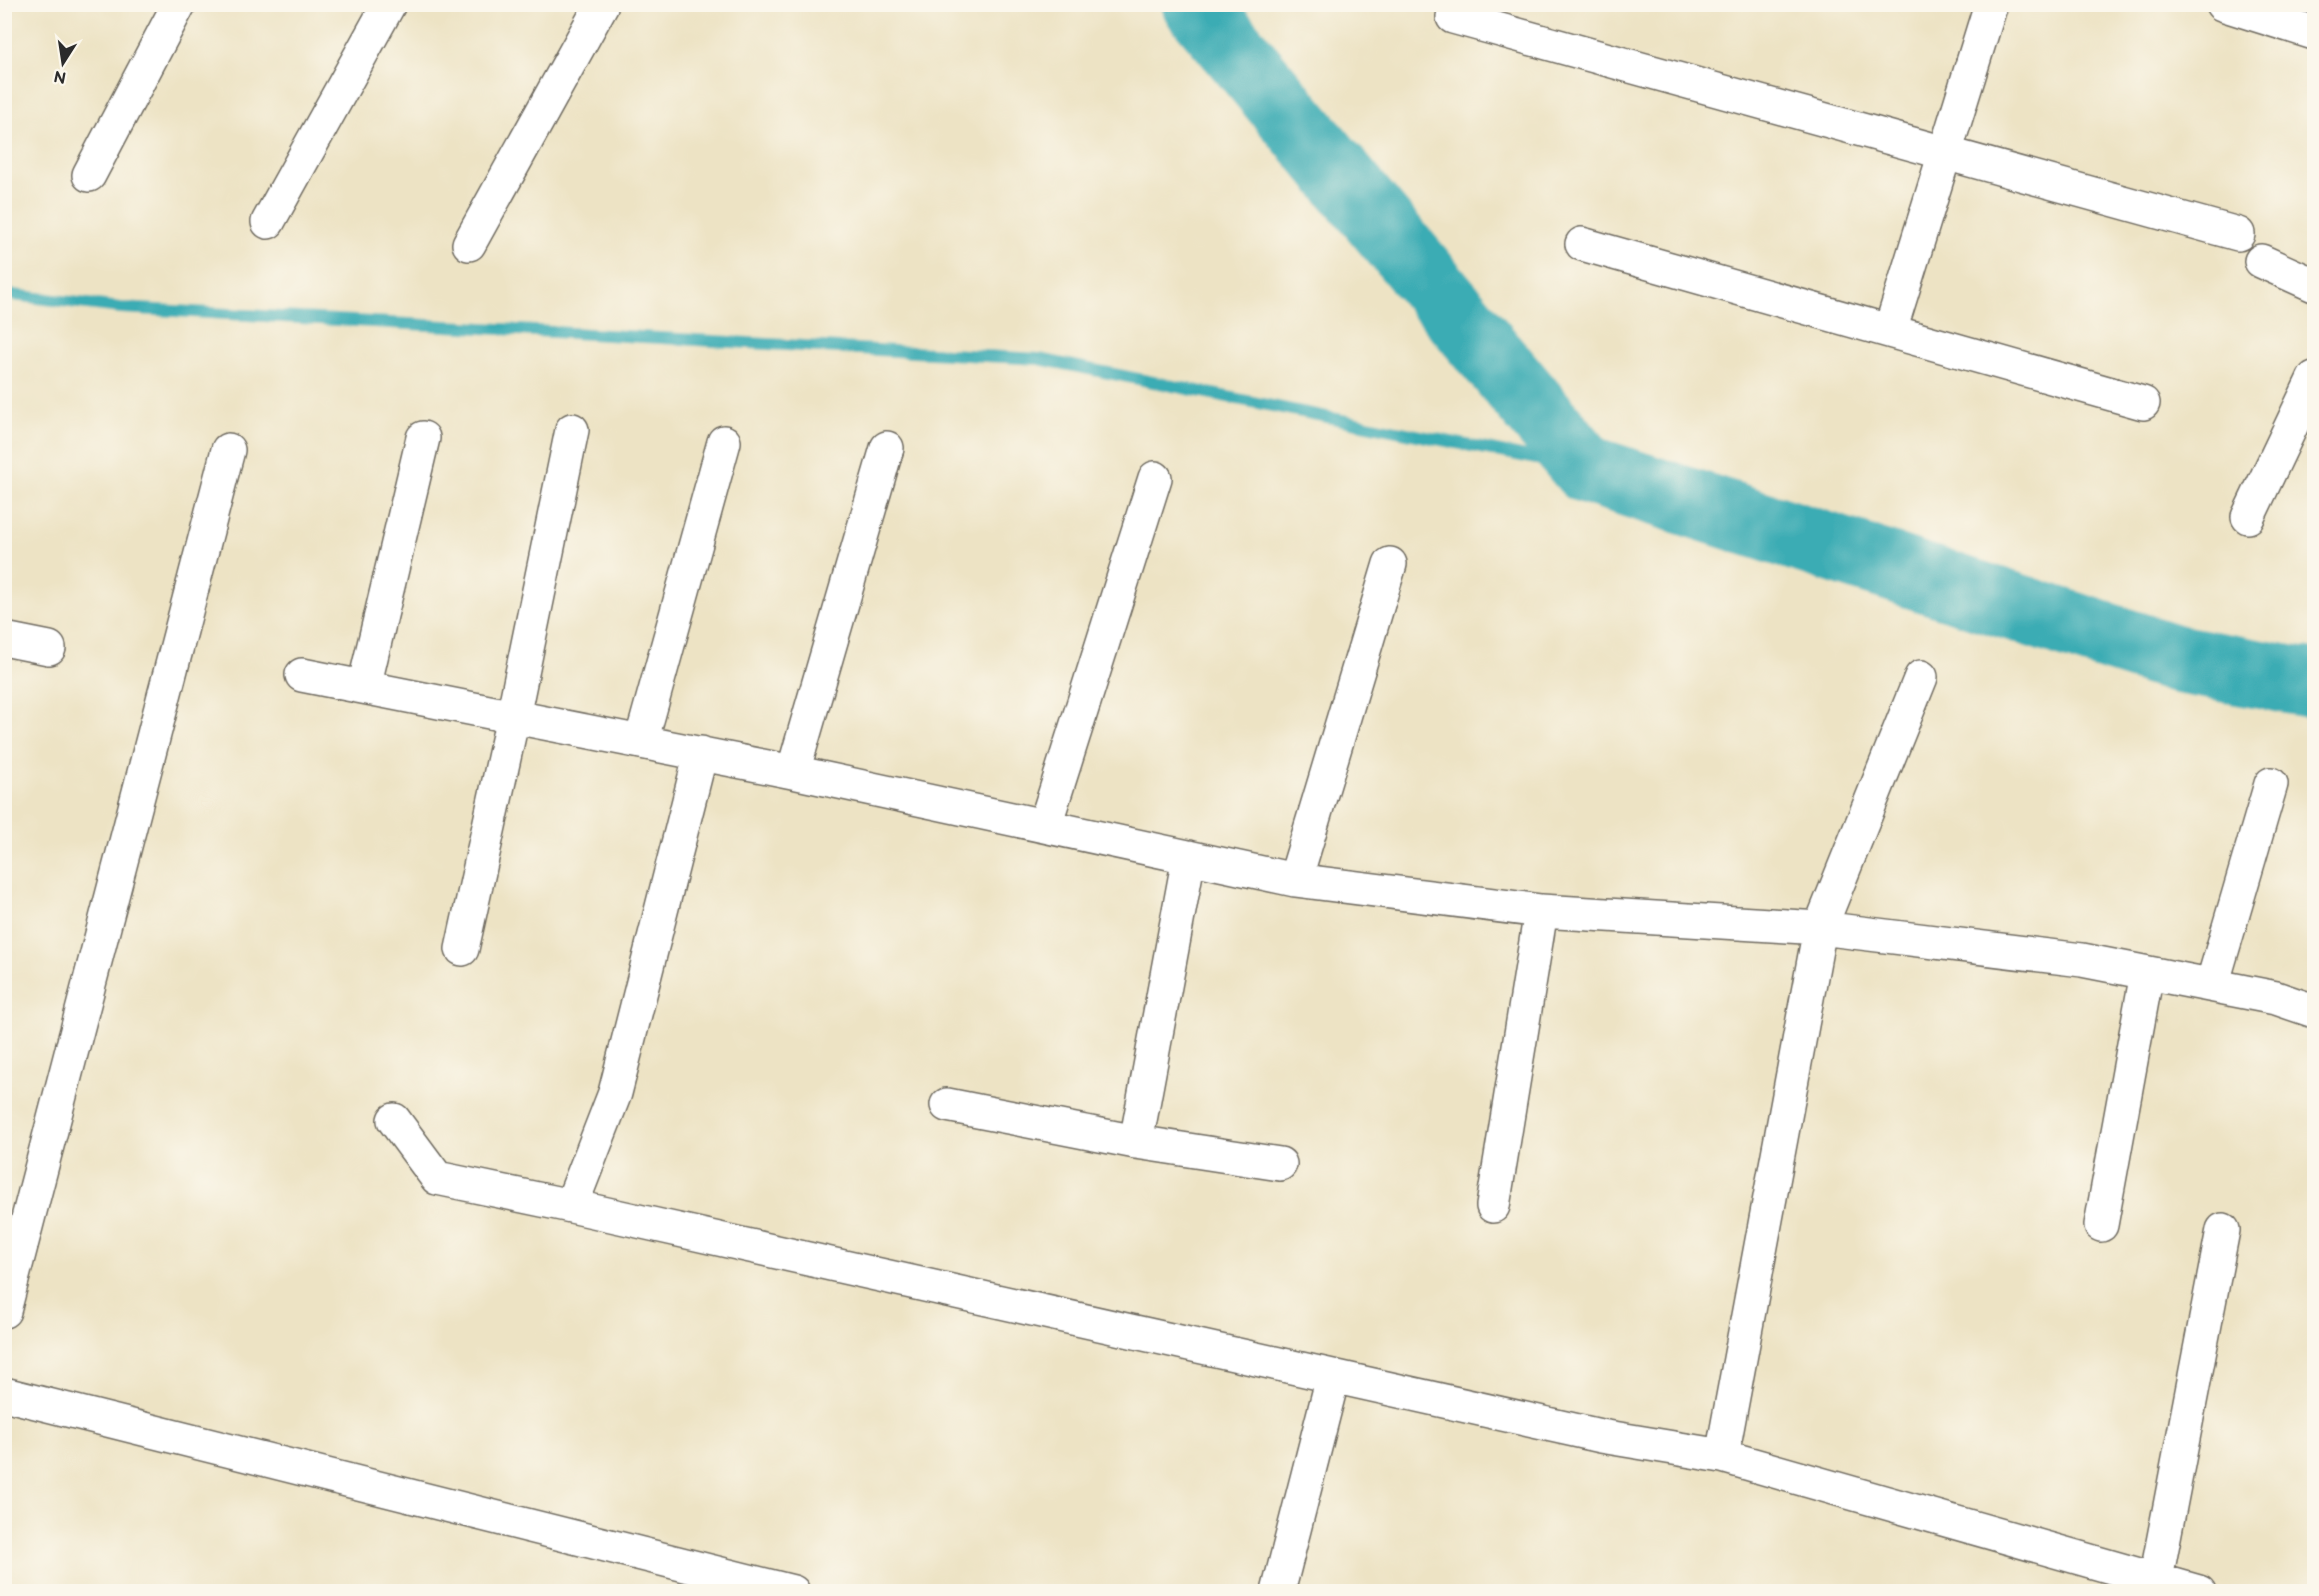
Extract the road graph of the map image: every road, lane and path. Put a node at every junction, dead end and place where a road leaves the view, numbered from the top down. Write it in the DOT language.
graph roads {
  1 [pos="179,4"];
  2 [pos="389,4"];
  3 [pos="602,4"];
  4 [pos="1991,4"];
  5 [pos="2222,4"];
  6 [pos="1453,17"];
  7 [pos="2314,33"];
  8 [pos="1947,152"];
  9 [pos="89,175"];
  10 [pos="268,222"];
  11 [pos="2238,234"];
  12 [pos="469,243"];
  13 [pos="1582,244"];
  14 [pos="2261,261"];
  15 [pos="2314,285"];
  16 [pos="1890,331"];
  17 [pos="2314,378"];
  18 [pos="2143,403"];
  19 [pos="572,430"];
  20 [pos="423,438"];
  21 [pos="724,442"];
  22 [pos="887,448"];
  23 [pos="228,450"];
  24 [pos="1155,478"];
  25 [pos="2248,517"];
  26 [pos="1390,564"];
  27 [pos="4,639"];
  28 [pos="49,648"];
  29 [pos="302,675"];
  30 [pos="1921,677"];
  31 [pos="364,687"];
  32 [pos="513,717"];
  33 [pos="641,742"];
  34 [pos="701,753"];
  35 [pos="793,772"];
  36 [pos="2271,784"];
  37 [pos="1045,825"];
  38 [pos="1189,856"];
  39 [pos="1295,880"];
  40 [pos="1541,911"];
  41 [pos="1820,928"];
  42 [pos="462,949"];
  43 [pos="2147,973"];
  44 [pos="2212,985"];
  45 [pos="2314,1011"];
  46 [pos="947,1105"];
  47 [pos="394,1120"];
  48 [pos="1136,1142"];
  49 [pos="1280,1164"];
  50 [pos="571,1206"];
  51 [pos="1493,1206"];
  52 [pos="2101,1225"];
  53 [pos="2223,1230"];
  54 [pos="4,1311"];
  55 [pos="1333,1377"];
  56 [pos="4,1394"];
  57 [pos="1722,1456"];
  58 [pos="2156,1579"];
  59 [pos="793,1592"];
  60 [pos="1278,1592"];
  61 [pos="2199,1592"];
  1 -- 9 [label="street"];
  2 -- 10 [label="street"];
  3 -- 12 [label="street"];
  4 -- 8 [label="street"];
  5 -- 7 [label="street"];
  6 -- 8 [label="street"];
  8 -- 11 [label="street"];
  8 -- 16 [label="street"];
  13 -- 16 [label="street"];
  14 -- 15 [label="street"];
  16 -- 18 [label="street"];
  17 -- 25 [label="street"];
  19 -- 32 [label="street"];
  20 -- 31 [label="street"];
  21 -- 33 [label="street"];
  22 -- 35 [label="street"];
  23 -- 54 [label="street"];
  24 -- 37 [label="street"];
  26 -- 39 [label="street"];
  27 -- 28 [label="street"];
  29 -- 31 [label="street"];
  30 -- 41 [label="street"];
  31 -- 32 [label="street"];
  32 -- 33 [label="street"];
  32 -- 42 [label="street"];
  33 -- 34 [label="street"];
  34 -- 35 [label="street"];
  34 -- 50 [label="street"];
  35 -- 37 [label="street"];
  36 -- 44 [label="street"];
  37 -- 38 [label="street"];
  38 -- 39 [label="street"];
  38 -- 48 [label="street"];
  39 -- 40 [label="street"];
  40 -- 41 [label="street"];
  40 -- 51 [label="street"];
  41 -- 43 [label="street"];
  41 -- 57 [label="street"];
  43 -- 44 [label="street"];
  43 -- 52 [label="street"];
  44 -- 45 [label="street"];
  46 -- 48 [label="street"];
  47 -- 50 [label="street"];
  48 -- 49 [label="street"];
  50 -- 55 [label="street"];
  53 -- 58 [label="street"];
  55 -- 57 [label="street"];
  55 -- 60 [label="street"];
  56 -- 59 [label="street"];
  57 -- 58 [label="street"];
  58 -- 61 [label="street"];
}
